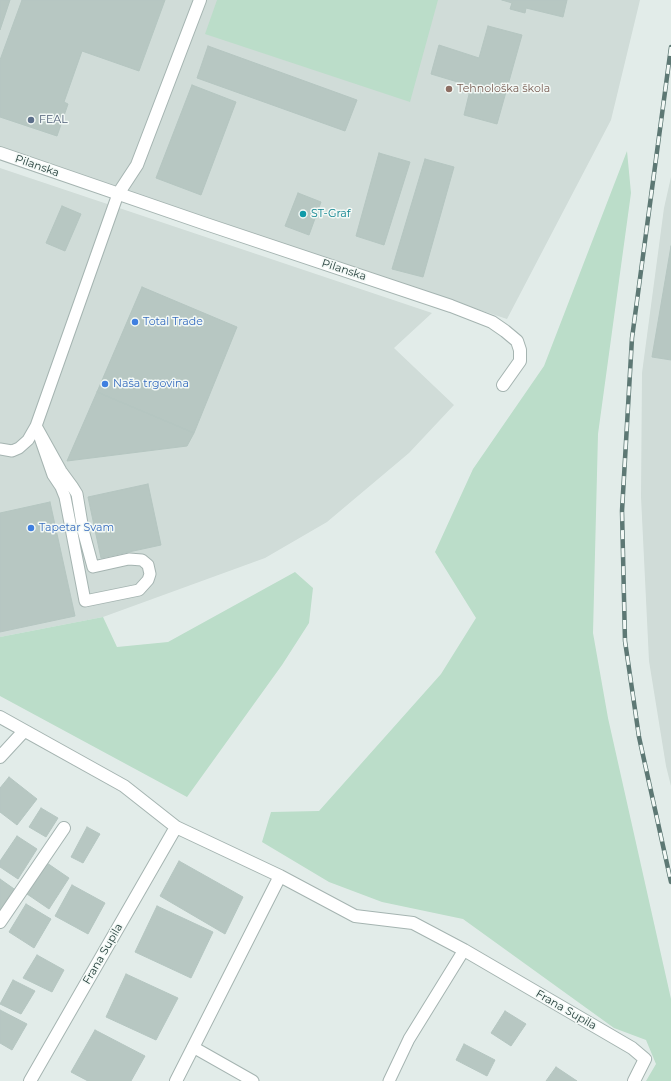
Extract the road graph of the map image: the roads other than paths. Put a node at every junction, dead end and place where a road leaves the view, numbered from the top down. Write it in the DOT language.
graph roads {
  1 [pos="200,0"];
  2 [pos="0,153"];
  3 [pos="118,194"];
  4 [pos="503,385"];
  5 [pos="36,426"];
  6 [pos="0,449"];
  7 [pos="0,717"];
  8 [pos="24,731"];
  9 [pos="0,757"];
  10 [pos="176,827"];
  11 [pos="64,828"];
  12 [pos="280,876"];
  13 [pos="0,922"];
  14 [pos="464,950"];
  15 [pos="193,1047"];
  16 [pos="30,1081"];
  17 [pos="176,1081"];
  18 [pos="253,1081"];
  19 [pos="389,1081"];
  20 [pos="634,1081"];
  1 -- 3 [label="street"];
  2 -- 3 [label="street, Pilanska"];
  3 -- 4 [label="street, Pilanska"];
  3 -- 5 [label="lane"];
  5 -- 5 [label="lane"];
  5 -- 6 [label="lane"];
  7 -- 8 [label="street, Frana Supila"];
  8 -- 9 [label="street"];
  8 -- 10 [label="street, Frana Supila"];
  10 -- 12 [label="street, Frana Supila"];
  10 -- 16 [label="street, Frana Supila"];
  11 -- 13 [label="street"];
  12 -- 14 [label="street, Frana Supila"];
  12 -- 15 [label="street"];
  14 -- 19 [label="lane"];
  14 -- 20 [label="street, Frana Supila"];
  15 -- 17 [label="street"];
  15 -- 18 [label="lane"];
}
